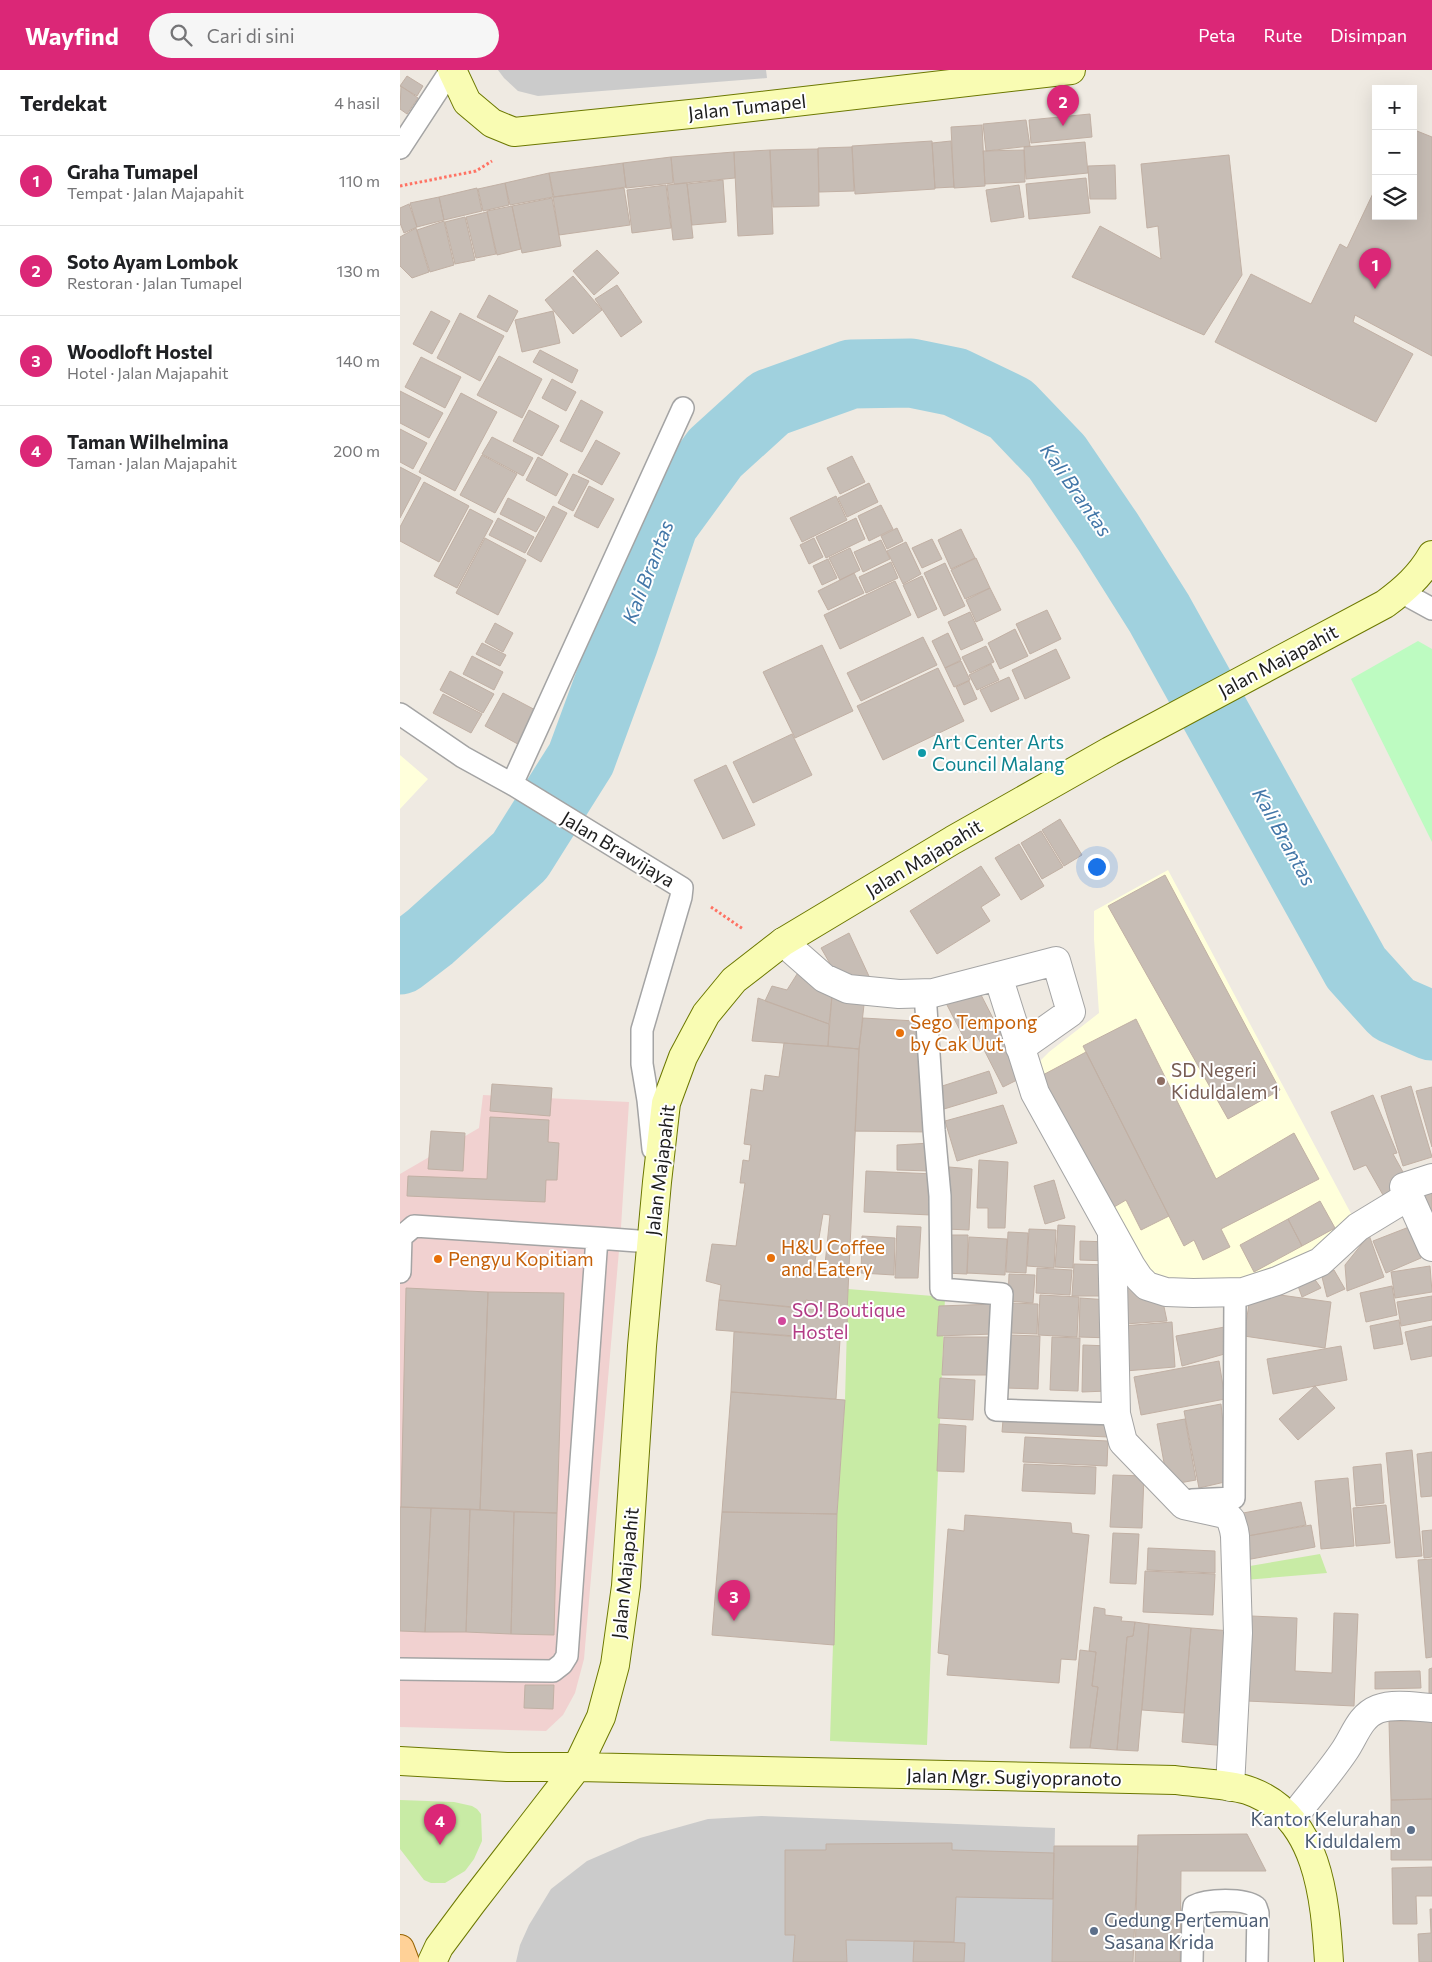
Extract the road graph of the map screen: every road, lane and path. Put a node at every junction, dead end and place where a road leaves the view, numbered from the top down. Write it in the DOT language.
graph roads {
  1 [pos="451,70"];
  2 [pos="1072,70"];
  3 [pos="514,132"];
  4 [pos="400,148"];
  5 [pos="400,186"];
  6 [pos="683,408"];
  7 [pos="1430,563"];
  8 [pos="1401,592"];
  9 [pos="1432,609"];
  10 [pos="400,714"];
  11 [pos="520,789"];
  12 [pos="682,888"];
  13 [pos="745,931"];
  14 [pos="783,942"];
  15 [pos="998,976"];
  16 [pos="925,993"];
  17 [pos="1020,1048"];
  18 [pos="1432,1178"];
  19 [pos="657,1182"];
  20 [pos="1409,1196"];
  21 [pos="1112,1233"];
  22 [pos="597,1238"];
  23 [pos="651,1242"];
  24 [pos="1432,1246"];
  25 [pos="400,1272"];
  26 [pos="1235,1292"];
  27 [pos="1116,1414"];
  28 [pos="1179,1500"];
  29 [pos="400,1669"];
  30 [pos="1432,1708"];
  31 [pos="400,1761"];
  32 [pos="577,1767"];
  33 [pos="1230,1787"];
  34 [pos="1291,1820"];
  35 [pos="400,1949"];
  36 [pos="405,1962"];
  37 [pos="432,1962"];
  38 [pos="1192,1962"];
  39 [pos="1257,1962"];
  40 [pos="1329,1962"];
  1 -- 3 [label="street"];
  1 -- 4 [label="lane"];
  2 -- 3 [label="street, Jalan Tumapel"];
  3 -- 5 [label="path"];
  6 -- 11 [label="lane"];
  7 -- 8 [label="street, Jalan Majapahit"];
  8 -- 9 [label="lane"];
  8 -- 14 [label="street, Jalan Majapahit"];
  10 -- 11 [label="lane, Jalan Brawijaya"];
  11 -- 12 [label="lane, Jalan Brawijaya"];
  12 -- 13 [label="path"];
  12 -- 19 [label="lane, Jalan Brawijaya"];
  14 -- 16 [label="street"];
  14 -- 19 [label="street, Jalan Majapahit"];
  15 -- 16 [label="street"];
  15 -- 17 [label="street"];
  15 -- 17 [label="street"];
  16 -- 27 [label="lane"];
  17 -- 21 [label="street"];
  18 -- 20 [label="street"];
  19 -- 23 [label="street, Jalan Majapahit"];
  20 -- 24 [label="street"];
  20 -- 26 [label="street"];
  21 -- 26 [label="street"];
  21 -- 27 [label="street"];
  22 -- 23 [label="lane"];
  22 -- 25 [label="lane"];
  22 -- 29 [label="lane"];
  23 -- 32 [label="street, Jalan Majapahit"];
  26 -- 28 [label="lane"];
  27 -- 28 [label="street"];
  28 -- 33 [label="street"];
  30 -- 34 [label="street"];
  31 -- 32 [label="street, Jalan Mgr. Sugiyopranoto"];
  32 -- 33 [label="street, Jalan Mgr. Sugiyopranoto"];
  32 -- 37 [label="street, Jalan Majapahit"];
  33 -- 34 [label="street, Jalan Mgr. Sugiyopranoto"];
  34 -- 40 [label="street, Jalan Mgr. Sugiyopranoto"];
  35 -- 36 [label="main road"];
  38 -- 39 [label="lane"];
}
